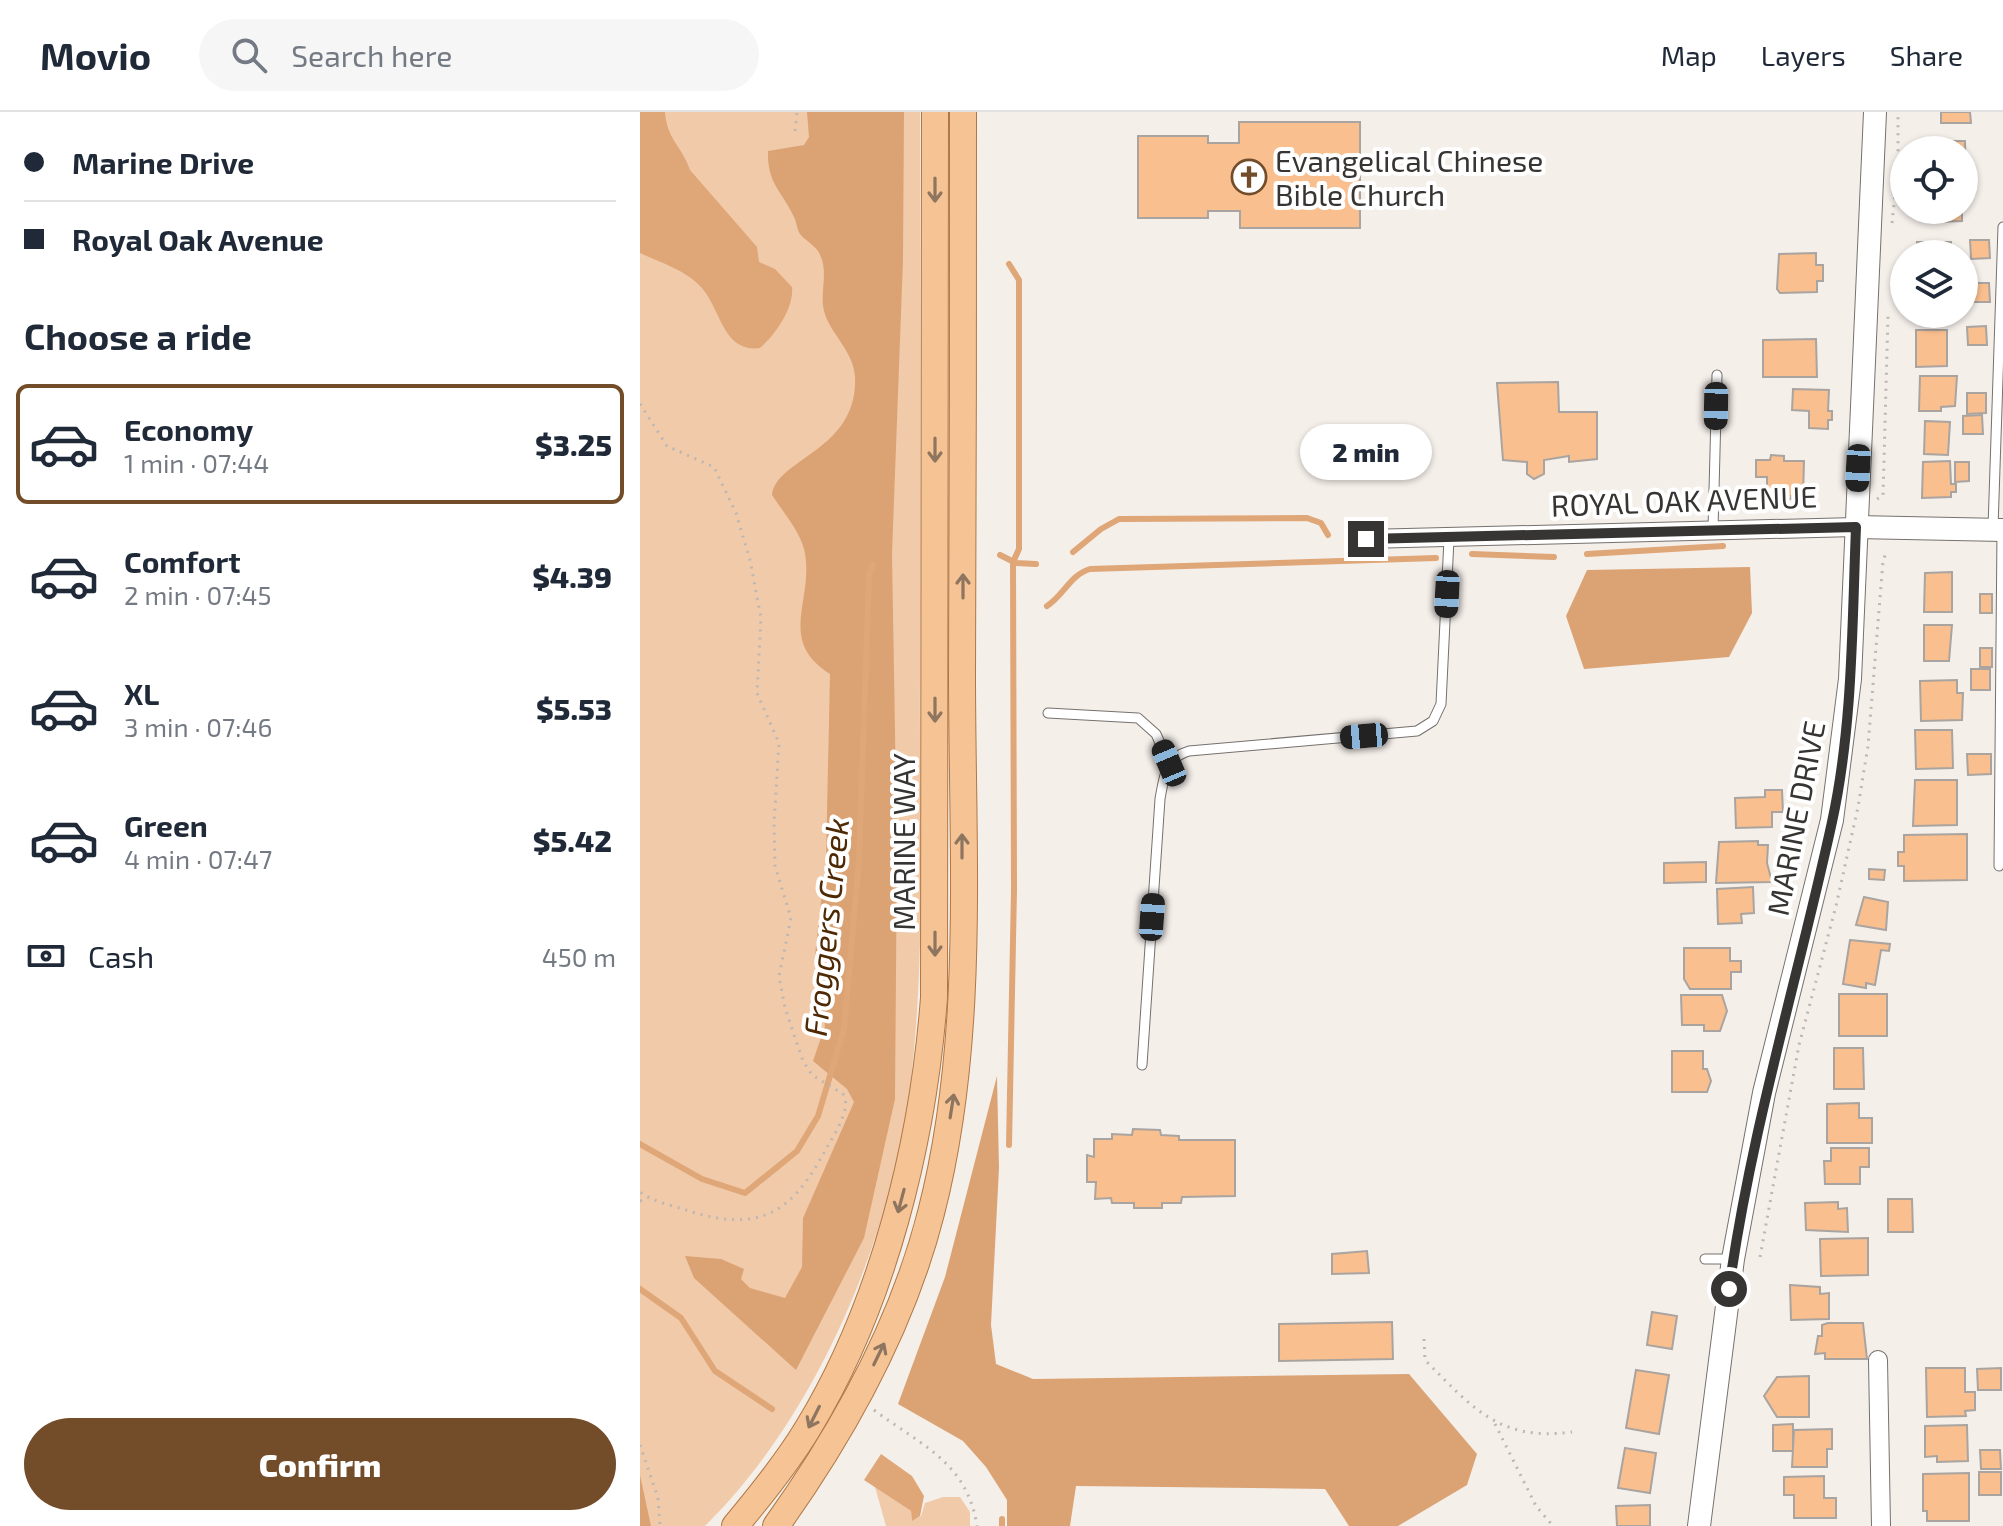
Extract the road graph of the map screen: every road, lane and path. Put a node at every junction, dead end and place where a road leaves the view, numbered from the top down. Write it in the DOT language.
graph roads {
  1 [pos="797,112"];
  2 [pos="935,112"];
  3 [pos="963,112"];
  4 [pos="1875,112"];
  5 [pos="1898,112"];
  6 [pos="795,131"];
  7 [pos="1892,226"];
  8 [pos="2003,227"];
  9 [pos="1889,305"];
  10 [pos="1717,375"];
  11 [pos="640,404"];
  12 [pos="1877,499"];
  13 [pos="1856,527"];
  14 [pos="1713,529"];
  15 [pos="2000,530"];
  16 [pos="1366,539"];
  17 [pos="1449,539"];
  18 [pos="1048,713"];
  19 [pos="1169,763"];
  20 [pos="1999,866"];
  21 [pos="1142,1065"];
  22 [pos="640,1192"];
  23 [pos="652,1199"];
  24 [pos="640,1201"];
  25 [pos="1705,1259"];
  26 [pos="1733,1259"];
  27 [pos="1424,1339"];
  28 [pos="1878,1360"];
  29 [pos="857,1399"];
  30 [pos="1495,1424"];
  31 [pos="1572,1432"];
  32 [pos="640,1445"];
  33 [pos="660,1526"];
  34 [pos="735,1526"];
  35 [pos="776,1526"];
  36 [pos="977,1526"];
  37 [pos="1553,1526"];
  38 [pos="1699,1526"];
  39 [pos="1881,1526"];
  1 -- 6 [label="path"];
  2 -- 34 [label="main road, MARINE WAY, one-way"];
  29 -- 3 [label="main road, MARINE WAY, one-way"];
  4 -- 13 [label="street, MARINE DRIVE"];
  5 -- 7 [label="path"];
  8 -- 15 [label="lane"];
  9 -- 12 [label="path"];
  10 -- 14 [label="lane"];
  11 -- 23 [label="path"];
  13 -- 14 [label="street, ROYAL OAK AVENUE"];
  13 -- 15 [label="street, ROYAL OAK AVENUE"];
  13 -- 26 [label="street, MARINE DRIVE"];
  14 -- 17 [label="street, ROYAL OAK AVENUE"];
  15 -- 20 [label="lane"];
  16 -- 17 [label="street, ROYAL OAK AVENUE"];
  17 -- 19 [label="lane"];
  18 -- 19 [label="lane"];
  19 -- 21 [label="lane"];
  22 -- 23 [label="path"];
  23 -- 24 [label="path"];
  25 -- 26 [label="lane"];
  26 -- 38 [label="street, MARINE DRIVE"];
  27 -- 30 [label="path"];
  28 -- 39 [label="street"];
  29 -- 35 [label="main road, MARINE WAY"];
  29 -- 36 [label="path"];
  30 -- 31 [label="path"];
  30 -- 37 [label="path"];
  32 -- 33 [label="path"];
}
